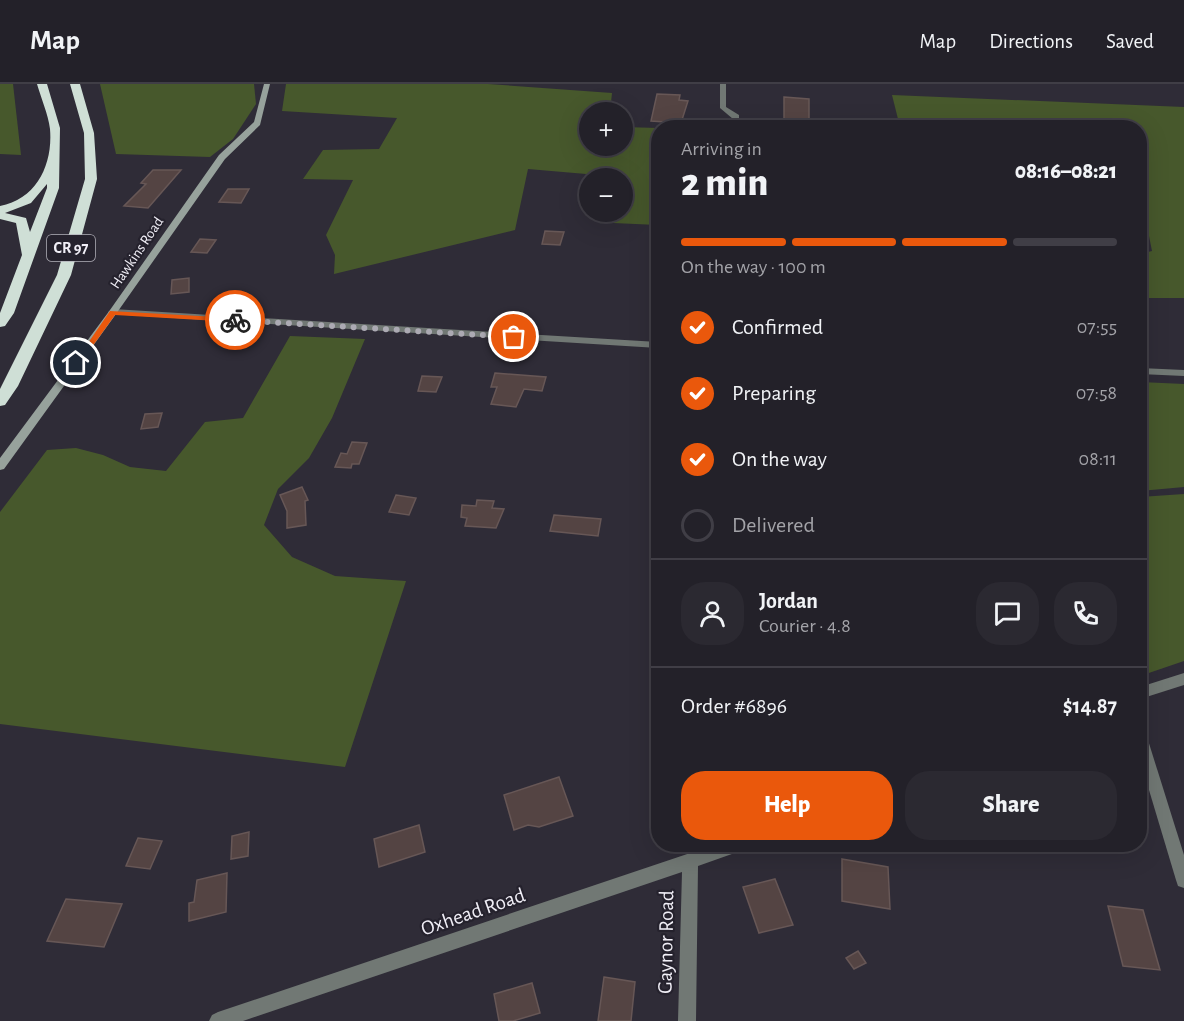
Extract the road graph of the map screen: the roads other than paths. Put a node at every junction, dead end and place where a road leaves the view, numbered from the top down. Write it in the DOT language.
graph roads {
  1 [pos="42,84"];
  2 [pos="75,84"];
  3 [pos="267,84"];
  4 [pos="723,84"];
  5 [pos="736,117"];
  6 [pos="54,165"];
  7 [pos="0,210"];
  8 [pos="0,215"];
  9 [pos="28,254"];
  10 [pos="113,312"];
  11 [pos="0,323"];
  12 [pos="651,345"];
  13 [pos="1147,371"];
  14 [pos="1184,373"];
  15 [pos="0,401"];
  16 [pos="0,466"];
  17 [pos="1184,680"];
  18 [pos="1147,691"];
  19 [pos="1147,760"];
  20 [pos="720,852"];
  21 [pos="690,863"];
  22 [pos="1184,880"];
  23 [pos="218,1021"];
  24 [pos="687,1021"];
  1 -- 6 [label="highway, CR 97"];
  2 -- 15 [label="highway, CR 97"];
  3 -- 10 [label="street, Hawkins Road"];
  4 -- 5 [label="street"];
  6 -- 7 [label="highway"];
  6 -- 9 [label="highway, CR 97"];
  8 -- 9 [label="highway"];
  9 -- 11 [label="highway, CR 97"];
  10 -- 12 [label="street"];
  10 -- 16 [label="street, Hawkins Road"];
  13 -- 14 [label="street"];
  17 -- 18 [label="street"];
  19 -- 22 [label="street"];
  20 -- 21 [label="street, Oxhead Road"];
  21 -- 23 [label="street, Oxhead Road"];
  21 -- 24 [label="street, Gaynor Road"];
}
